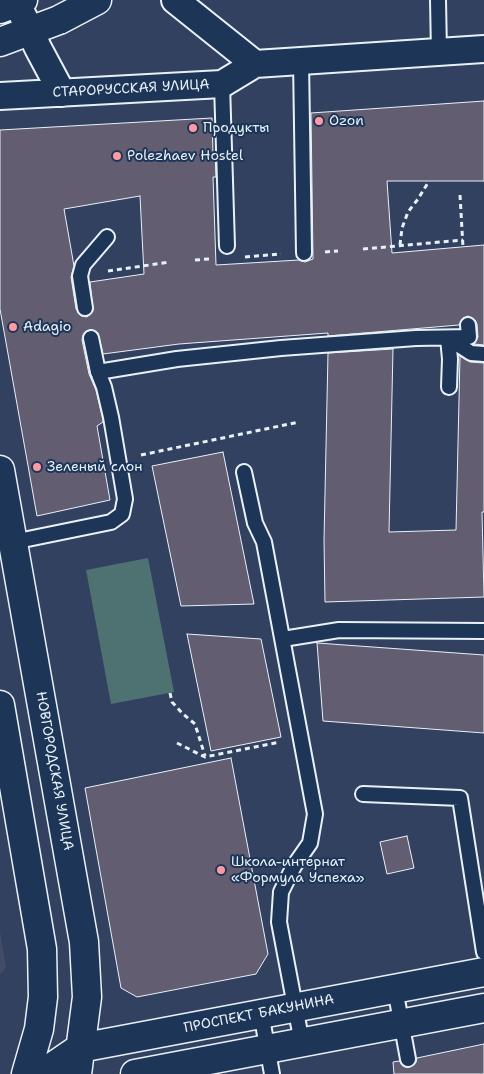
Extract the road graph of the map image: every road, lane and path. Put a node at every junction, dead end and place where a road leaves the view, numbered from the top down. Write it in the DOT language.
graph roads {
  1 [pos="97,0"];
  2 [pos="175,0"];
  3 [pos="438,0"];
  4 [pos="13,4"];
  5 [pos="30,31"];
  6 [pos="0,42"];
  7 [pos="484,49"];
  8 [pos="439,52"];
  9 [pos="301,61"];
  10 [pos="255,64"];
  11 [pos="222,84"];
  12 [pos="62,93"];
  13 [pos="0,96"];
  14 [pos="428,181"];
  15 [pos="460,195"];
  16 [pos="107,237"];
  17 [pos="463,240"];
  18 [pos="227,246"];
  19 [pos="400,246"];
  20 [pos="463,247"];
  21 [pos="363,249"];
  22 [pos="338,250"];
  23 [pos="304,253"];
  24 [pos="236,257"];
  25 [pos="211,259"];
  26 [pos="194,260"];
  27 [pos="170,262"];
  28 [pos="80,276"];
  29 [pos="85,308"];
  30 [pos="468,325"];
  31 [pos="90,338"];
  32 [pos="448,338"];
  33 [pos="484,354"];
  34 [pos="98,372"];
  35 [pos="450,387"];
  36 [pos="299,422"];
  37 [pos="118,459"];
  38 [pos="0,470"];
  39 [pos="244,472"];
  40 [pos="13,542"];
  41 [pos="483,631"];
  42 [pos="282,639"];
  43 [pos="170,693"];
  44 [pos="0,704"];
  45 [pos="301,738"];
  46 [pos="178,743"];
  47 [pos="205,757"];
  48 [pos="362,794"];
  49 [pos="484,952"];
  50 [pos="484,972"];
  51 [pos="395,988"];
  52 [pos="295,1007"];
  53 [pos="484,1008"];
  54 [pos="261,1013"];
  55 [pos="401,1024"];
  56 [pos="302,1043"];
  57 [pos="408,1059"];
  58 [pos="78,1061"];
  59 [pos="270,1062"];
  60 [pos="26,1074"];
  61 [pos="42,1074"];
  62 [pos="135,1074"];
  1 -- 5 [label="street"];
  2 -- 10 [label="street"];
  3 -- 8 [label="lane"];
  4 -- 5 [label="street"];
  5 -- 6 [label="street"];
  5 -- 12 [label="street"];
  7 -- 8 [label="street, СТАРОРУССКАЯ УЛИЦА"];
  8 -- 9 [label="street, СТАРОРУССКАЯ УЛИЦА"];
  9 -- 10 [label="street, СТАРОРУССКАЯ УЛИЦА"];
  9 -- 23 [label="lane"];
  10 -- 11 [label="street, СТАРОРУССКАЯ УЛИЦА"];
  11 -- 12 [label="street, СТАРОРУССКАЯ УЛИЦА"];
  11 -- 18 [label="lane"];
  12 -- 13 [label="street, СТАРОРУССКАЯ УЛИЦА"];
  14 -- 19 [label="path"];
  15 -- 17 [label="path"];
  16 -- 28 [label="lane"];
  17 -- 19 [label="path"];
  17 -- 20 [label="path"];
  19 -- 21 [label="path"];
  22 -- 23 [label="path"];
  23 -- 24 [label="path"];
  25 -- 26 [label="path"];
  27 -- 28 [label="path"];
  28 -- 29 [label="lane"];
  30 -- 32 [label="lane"];
  31 -- 34 [label="lane"];
  32 -- 33 [label="lane"];
  32 -- 34 [label="lane"];
  32 -- 35 [label="lane"];
  34 -- 37 [label="lane"];
  36 -- 37 [label="path"];
  37 -- 40 [label="lane"];
  38 -- 40 [label="street, НОВГОРОДСКАЯ УЛИЦА"];
  39 -- 42 [label="lane"];
  40 -- 58 [label="street, НОВГОРОДСКАЯ УЛИЦА"];
  41 -- 42 [label="lane"];
  42 -- 45 [label="lane"];
  43 -- 47 [label="path"];
  44 -- 60 [label="street"];
  45 -- 47 [label="path"];
  45 -- 52 [label="lane"];
  46 -- 47 [label="path"];
  48 -- 49 [label="lane"];
  50 -- 51 [label="street, ПРОСПЕКТ БАКУНИНА"];
  51 -- 52 [label="street, ПРОСПЕКТ БАКУНИНА"];
  51 -- 55 [label="lane"];
  52 -- 54 [label="street, ПРОСПЕКТ БАКУНИНА"];
  52 -- 56 [label="lane"];
  53 -- 55 [label="street"];
  54 -- 58 [label="street, ПРОСПЕКТ БАКУНИНА"];
  54 -- 59 [label="lane"];
  55 -- 56 [label="street"];
  55 -- 57 [label="lane"];
  56 -- 59 [label="street"];
  58 -- 61 [label="street, ПРОСПЕКТ БАКУНИНА"];
  59 -- 62 [label="street"];
}
